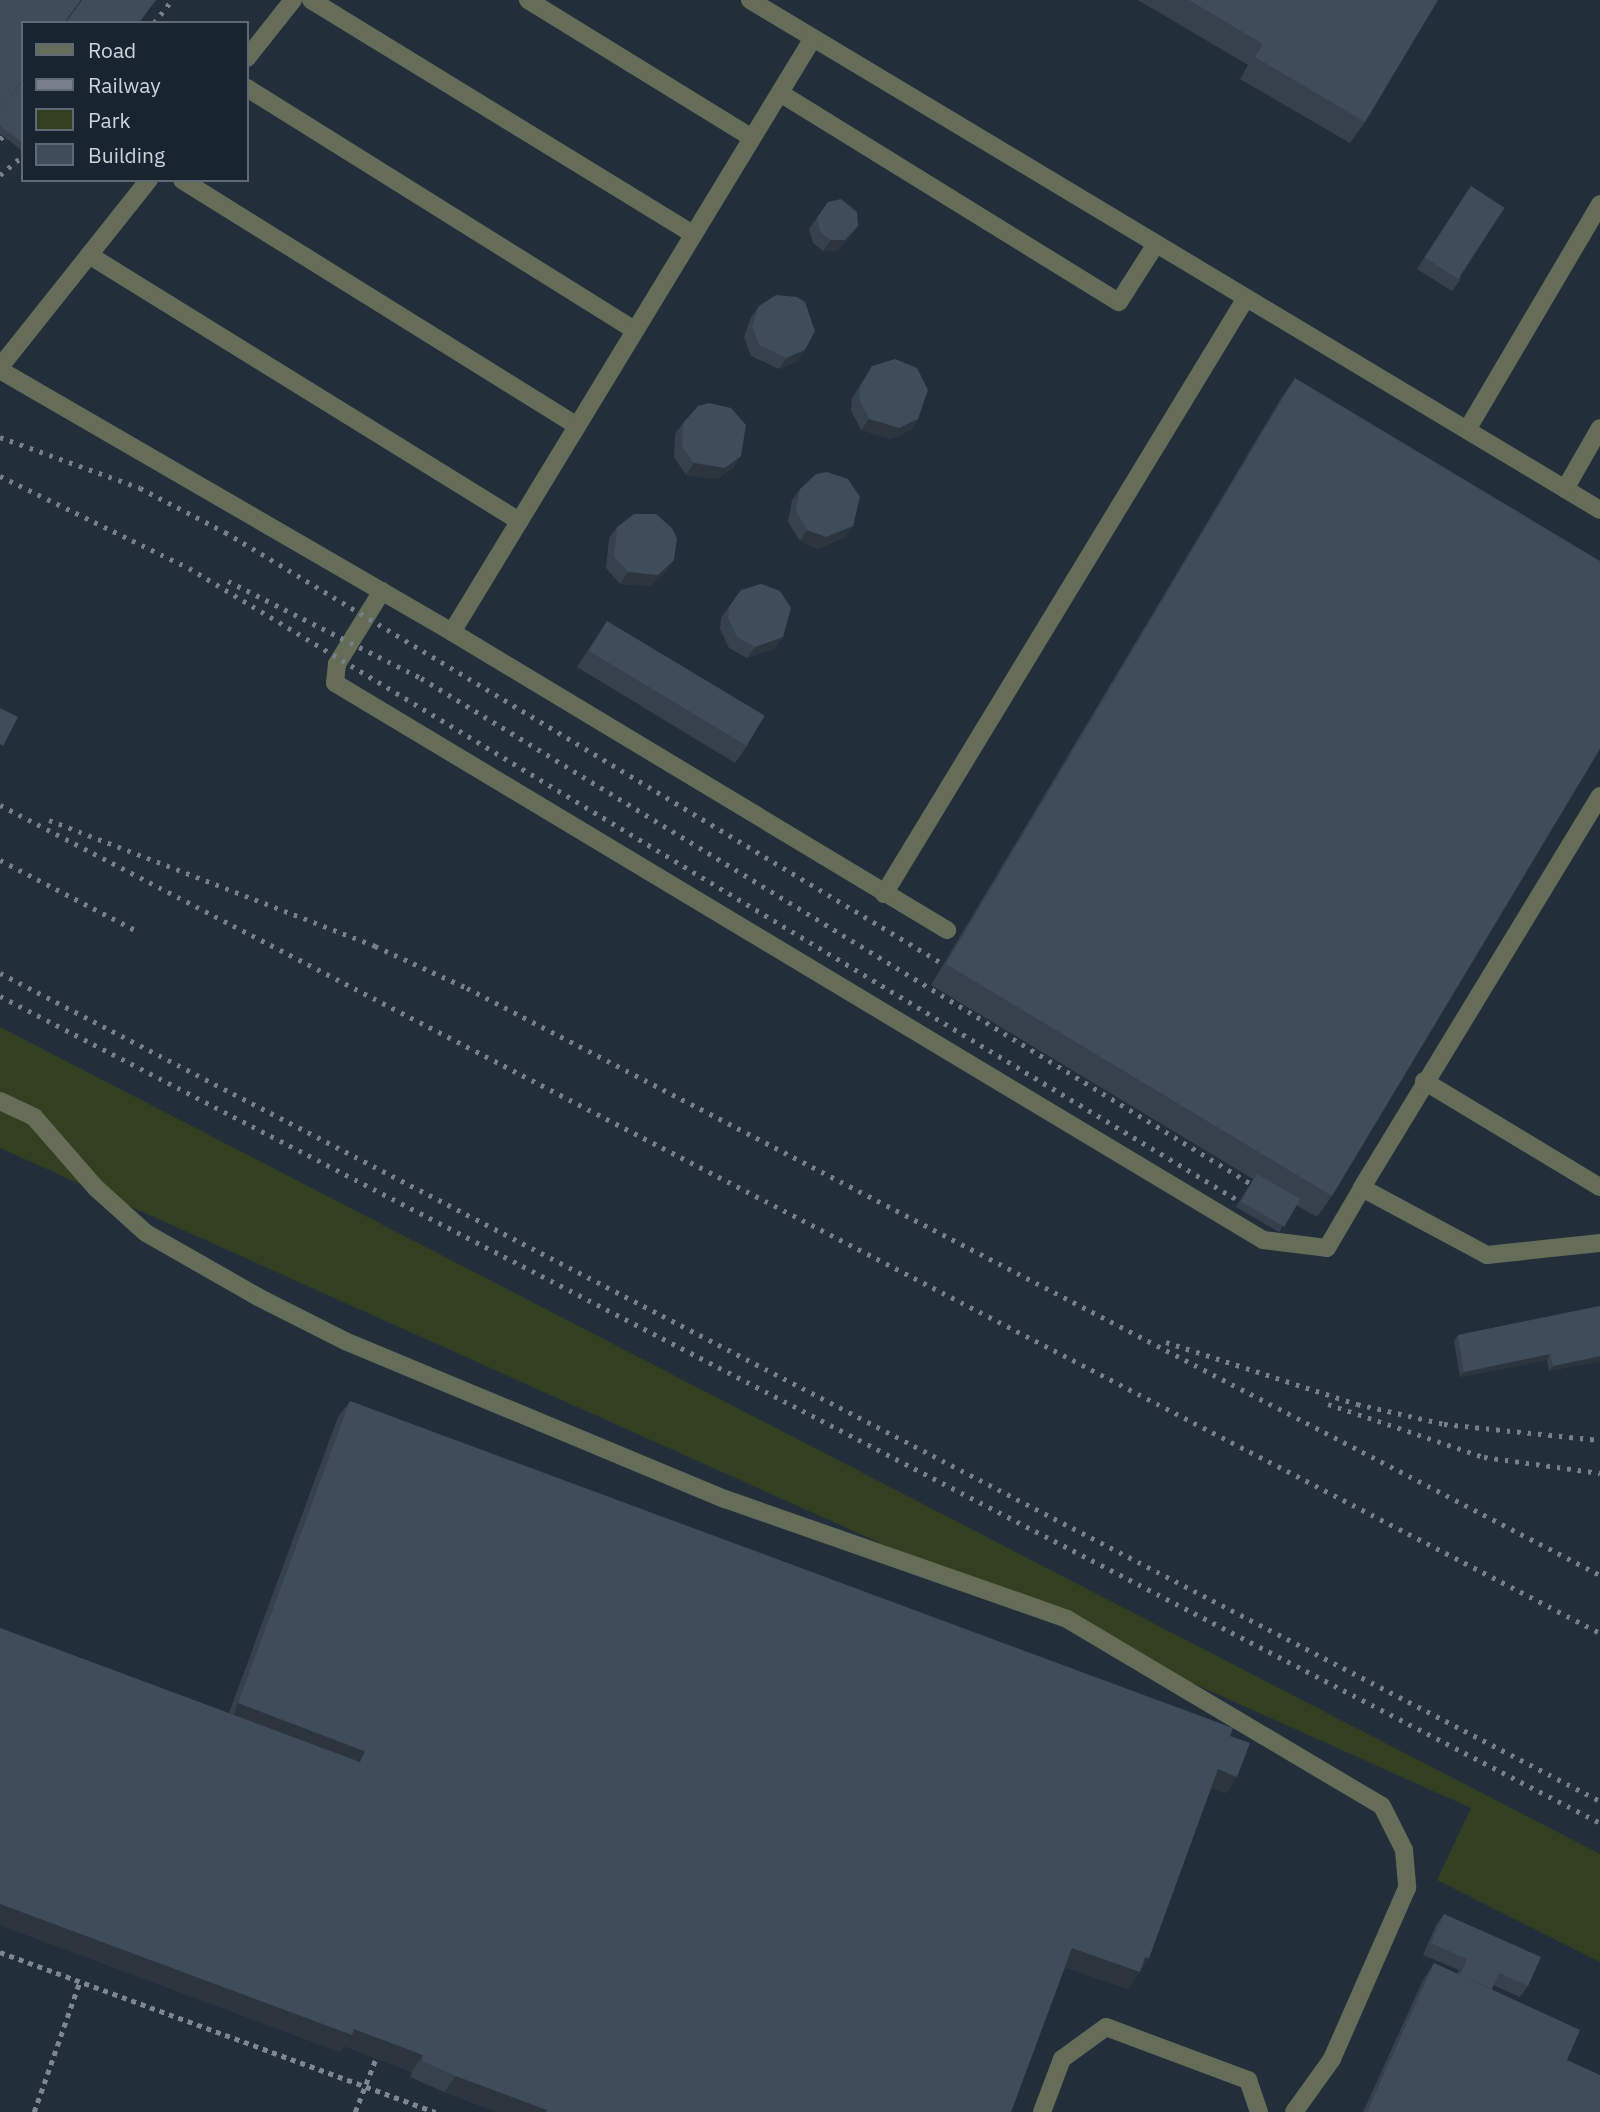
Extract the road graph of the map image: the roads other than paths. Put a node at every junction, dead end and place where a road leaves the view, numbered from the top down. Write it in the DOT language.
graph roads {
  1 [pos="293,0"];
  2 [pos="311,0"];
  3 [pos="528,0"];
  4 [pos="750,0"];
  5 [pos="813,38"];
  6 [pos="248,57"];
  7 [pos="248,89"];
  8 [pos="779,93"];
  9 [pos="752,138"];
  10 [pos="147,182"];
  11 [pos="185,182"];
  12 [pos="1600,204"];
  13 [pos="694,234"];
  14 [pos="1156,244"];
  15 [pos="89,255"];
  16 [pos="1246,298"];
  17 [pos="635,330"];
  18 [pos="0,368"];
  19 [pos="577,426"];
  20 [pos="1600,428"];
  21 [pos="1467,430"];
  22 [pos="1565,489"];
  23 [pos="1600,510"];
  24 [pos="519,522"];
  25 [pos="382,590"];
  26 [pos="452,632"];
  27 [pos="1600,796"];
  28 [pos="884,894"];
  29 [pos="947,930"];
  30 [pos="1424,1081"];
  31 [pos="0,1101"];
  32 [pos="1600,1187"];
  33 [pos="1362,1188"];
  34 [pos="1600,1243"];
  35 [pos="1042,2112"];
  36 [pos="1259,2112"];
  37 [pos="1294,2112"];
  1 -- 6 [label="lane"];
  2 -- 13 [label="lane"];
  3 -- 9 [label="lane"];
  4 -- 5 [label="lane"];
  5 -- 8 [label="lane"];
  5 -- 14 [label="lane"];
  7 -- 17 [label="lane"];
  8 -- 9 [label="lane"];
  8 -- 14 [label="lane"];
  9 -- 13 [label="lane"];
  10 -- 15 [label="lane"];
  11 -- 19 [label="lane"];
  12 -- 21 [label="lane"];
  13 -- 17 [label="lane"];
  14 -- 16 [label="lane"];
  15 -- 18 [label="lane"];
  15 -- 24 [label="lane"];
  16 -- 21 [label="lane"];
  16 -- 28 [label="lane"];
  17 -- 19 [label="lane"];
  18 -- 25 [label="lane"];
  19 -- 24 [label="lane"];
  20 -- 22 [label="lane"];
  21 -- 22 [label="lane"];
  22 -- 23 [label="lane"];
  24 -- 26 [label="lane"];
  25 -- 26 [label="lane"];
  25 -- 33 [label="lane"];
  26 -- 28 [label="lane"];
  27 -- 30 [label="lane"];
  28 -- 29 [label="lane"];
  30 -- 32 [label="lane"];
  30 -- 33 [label="lane"];
  31 -- 37 [label="lane"];
  33 -- 34 [label="lane"];
  35 -- 36 [label="lane"];
}
